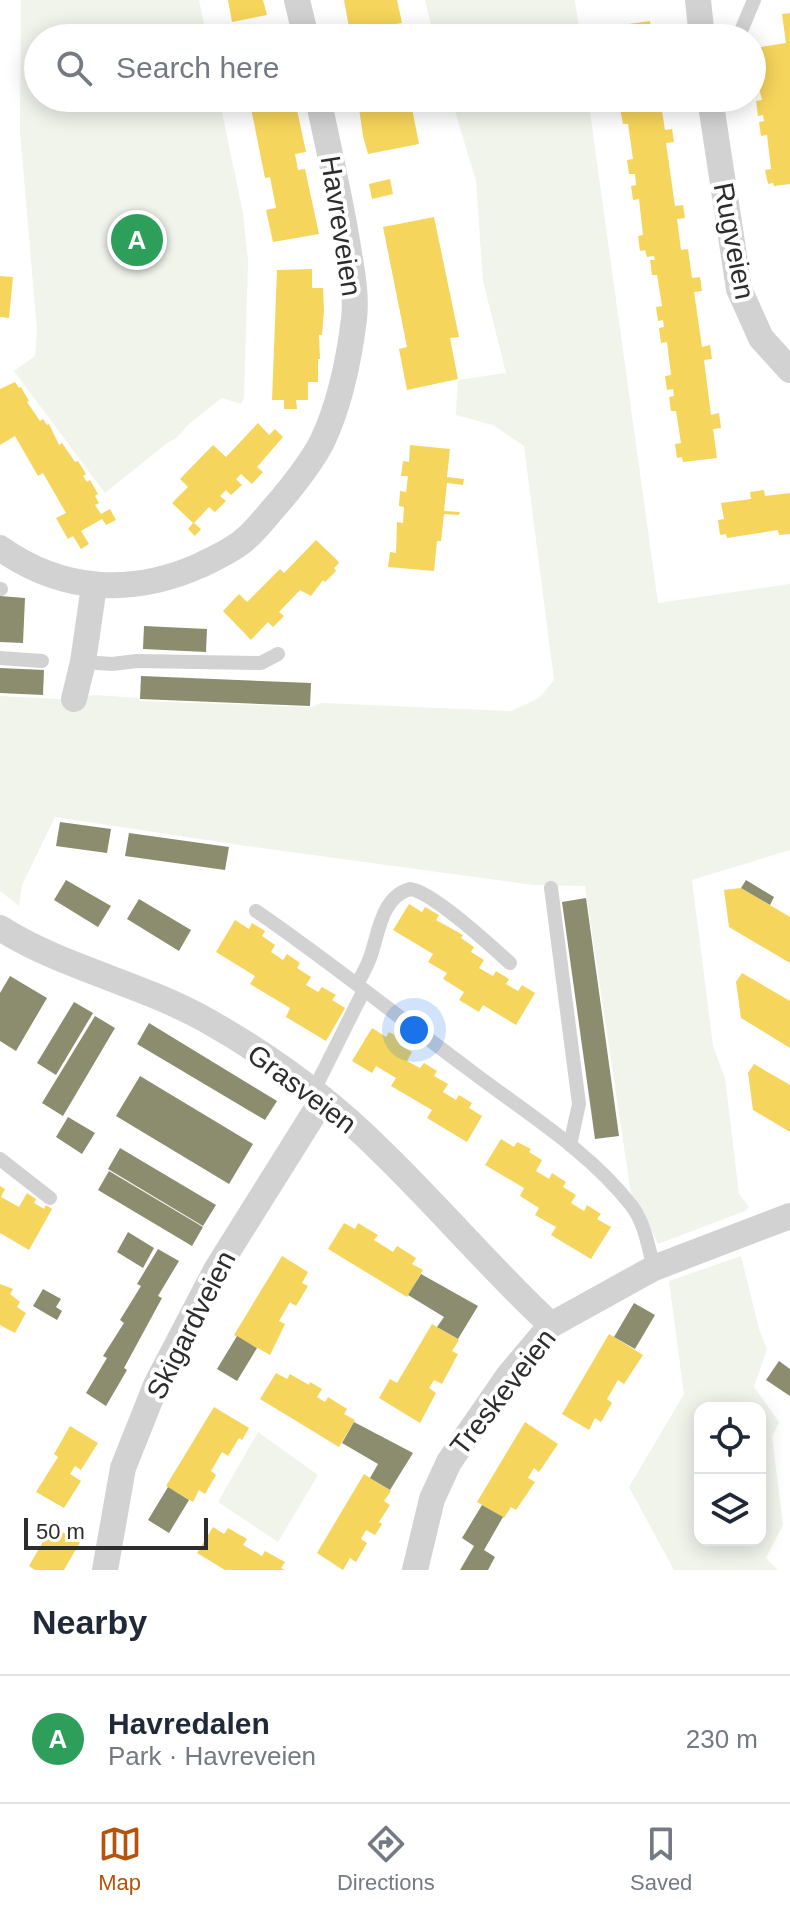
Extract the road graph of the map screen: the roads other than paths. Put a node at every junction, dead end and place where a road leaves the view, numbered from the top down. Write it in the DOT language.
graph roads {
  1 [pos="297,0"];
  2 [pos="698,0"];
  3 [pos="754,0"];
  4 [pos="303,24"];
  5 [pos="701,24"];
  6 [pos="744,24"];
  7 [pos="321,112"];
  8 [pos="712,112"];
  9 [pos="790,370"];
  10 [pos="0,548"];
  11 [pos="94,586"];
  12 [pos="278,654"];
  13 [pos="0,658"];
  14 [pos="42,661"];
  15 [pos="83,662"];
  16 [pos="74,699"];
  17 [pos="551,888"];
  18 [pos="256,911"];
  19 [pos="0,928"];
  20 [pos="510,963"];
  21 [pos="360,987"];
  22 [pos="318,1096"];
  23 [pos="570,1145"];
  24 [pos="0,1159"];
  25 [pos="50,1198"];
  26 [pos="790,1216"];
  27 [pos="654,1268"];
  28 [pos="551,1325"];
  29 [pos="105,1570"];
  30 [pos="415,1570"];
  1 -- 4 [label="street"];
  2 -- 5 [label="street"];
  3 -- 6 [label="lane"];
  7 -- 11 [label="street, Havreveien"];
  8 -- 9 [label="street, Rugveien"];
  10 -- 11 [label="street, Havreveien"];
  11 -- 15 [label="street"];
  12 -- 15 [label="lane"];
  13 -- 14 [label="lane"];
  15 -- 16 [label="street"];
  17 -- 23 [label="lane"];
  18 -- 21 [label="lane"];
  19 -- 22 [label="street, Grasveien"];
  20 -- 21 [label="lane"];
  21 -- 22 [label="lane"];
  21 -- 23 [label="lane"];
  22 -- 28 [label="street, Grasveien"];
  22 -- 29 [label="street, Skigardveien"];
  23 -- 27 [label="lane"];
  24 -- 25 [label="lane"];
  26 -- 27 [label="street, Treskeveien"];
  27 -- 28 [label="street, Treskeveien"];
  28 -- 30 [label="street, Treskeveien"];
}
